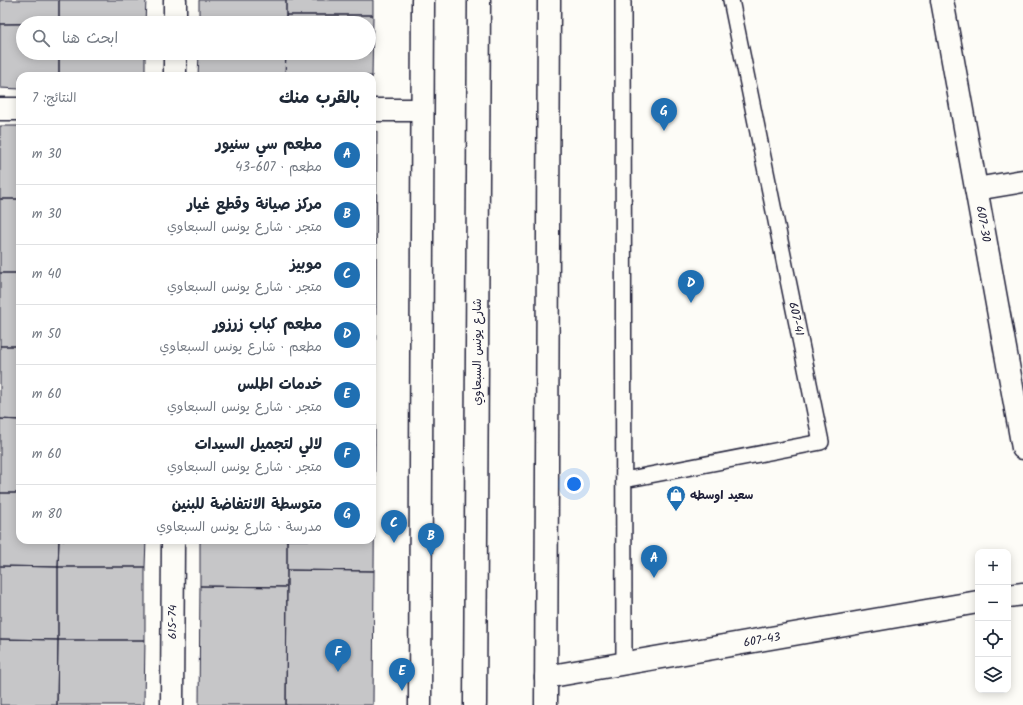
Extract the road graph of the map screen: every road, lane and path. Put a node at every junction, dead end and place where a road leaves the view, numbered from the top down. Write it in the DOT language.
graph roads {
  1 [pos="175,0"];
  2 [pos="423,0"];
  3 [pos="479,0"];
  4 [pos="549,0"];
  5 [pos="623,0"];
  6 [pos="731,0"];
  7 [pos="942,0"];
  8 [pos="175,16"];
  9 [pos="175,60"];
  10 [pos="175,72"];
  11 [pos="0,109"];
  12 [pos="16,109"];
  13 [pos="376,110"];
  14 [pos="422,110"];
  15 [pos="1023,181"];
  16 [pos="976,189"];
  17 [pos="1023,448"];
  18 [pos="624,480"];
  19 [pos="173,544"];
  20 [pos="1023,594"];
  21 [pos="1011,596"];
  22 [pos="975,603"];
  23 [pos="624,664"];
  24 [pos="546,677"];
  25 [pos="172,705"];
  26 [pos="420,705"];
  27 [pos="475,705"];
  28 [pos="546,705"];
  1 -- 8 [label="street"];
  2 -- 14 [label="street"];
  3 -- 27 [label="street, شارع يونس السبعاوي"];
  4 -- 24 [label="street"];
  5 -- 18 [label="lane"];
  6 -- 18 [label="lane, 607-41"];
  7 -- 16 [label="street, 607-30"];
  9 -- 10 [label="street"];
  11 -- 12 [label="street"];
  13 -- 14 [label="street"];
  14 -- 26 [label="street"];
  15 -- 16 [label="street"];
  16 -- 17 [label="street, 607-30"];
  18 -- 23 [label="lane"];
  19 -- 25 [label="street, 615-74"];
  20 -- 21 [label="street"];
  22 -- 23 [label="street, 607-43"];
  23 -- 24 [label="street, 607-43"];
  24 -- 28 [label="street"];
}
